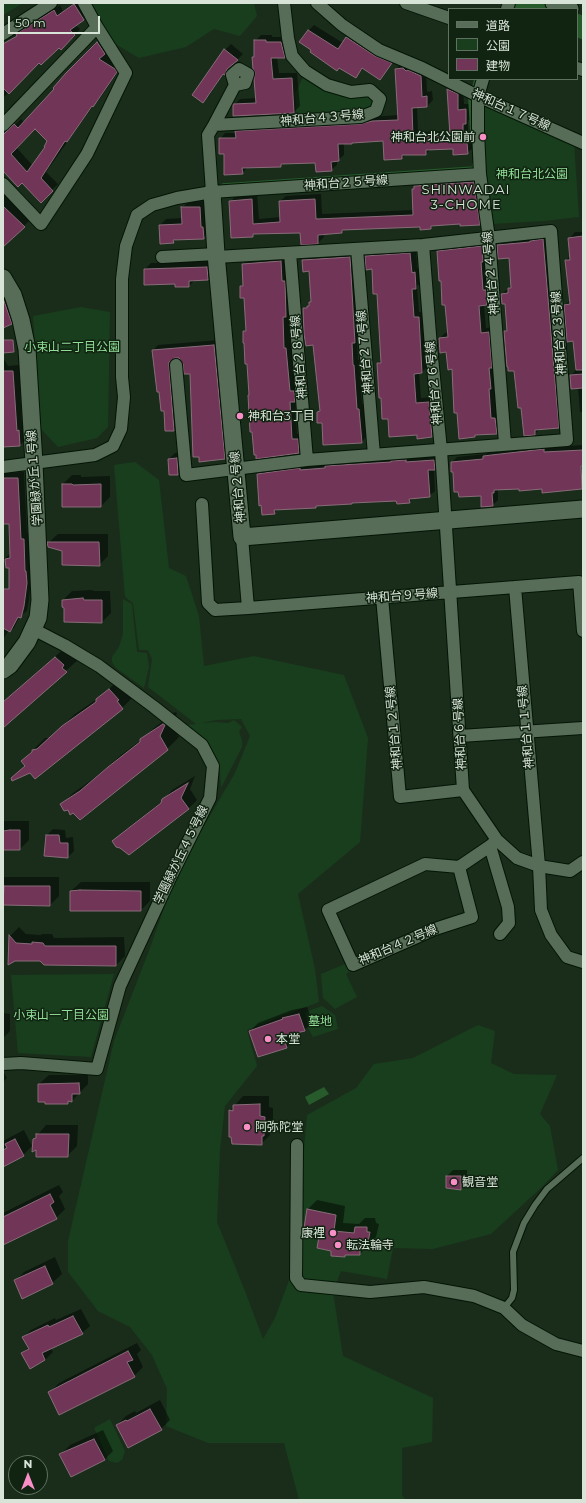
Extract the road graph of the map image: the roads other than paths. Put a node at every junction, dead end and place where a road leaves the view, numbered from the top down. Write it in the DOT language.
graph roads {
  1 [pos="51,3"];
  2 [pos="84,3"];
  3 [pos="284,3"];
  4 [pos="317,3"];
  5 [pos="406,3"];
  6 [pos="448,18"];
  7 [pos="97,27"];
  8 [pos="3,34"];
  9 [pos="483,80"];
  10 [pos="235,85"];
  11 [pos="478,96"];
  12 [pos="3,125"];
  13 [pos="214,125"];
  14 [pos="583,143"];
  15 [pos="480,174"];
  16 [pos="3,184"];
  17 [pos="212,192"];
  18 [pos="488,238"];
  19 [pos="424,245"];
  20 [pos="357,248"];
  21 [pos="290,253"];
  22 [pos="216,256"];
  23 [pos="162,257"];
  24 [pos="3,278"];
  25 [pos="176,365"];
  26 [pos="505,444"];
  27 [pos="441,450"];
  28 [pos="374,455"];
  29 [pos="307,460"];
  30 [pos="34,463"];
  31 [pos="3,467"];
  32 [pos="237,469"];
  33 [pos="202,504"];
  34 [pos="583,509"];
  35 [pos="446,520"];
  36 [pos="242,537"];
  37 [pos="515,587"];
  38 [pos="450,593"];
  39 [pos="382,597"];
  40 [pos="248,608"];
  41 [pos="33,629"];
  42 [pos="583,631"];
  43 [pos="3,670"];
  44 [pos="583,728"];
  45 [pos="526,732"];
  46 [pos="460,736"];
  47 [pos="463,790"];
  48 [pos="494,843"];
  49 [pos="583,862"];
  50 [pos="539,866"];
  51 [pos="459,867"];
  52 [pos="500,934"];
  53 [pos="583,962"];
  54 [pos="3,1064"];
  55 [pos="297,1145"];
  56 [pos="583,1158"];
  57 [pos="504,1308"];
  58 [pos="583,1351"];
  1 -- 8 [label="street"];
  2 -- 7 [label="street"];
  3 -- 13 [label="street, 神和台４３号線"];
  4 -- 11 [label="street, 神和台１７号線"];
  5 -- 6 [label="street"];
  7 -- 12 [label="street"];
  7 -- 16 [label="street"];
  9 -- 11 [label="street, 神和台２４号線"];
  10 -- 13 [label="street"];
  11 -- 14 [label="street, 神和台１７号線"];
  11 -- 15 [label="street, 神和台２４号線"];
  13 -- 17 [label="street"];
  15 -- 17 [label="street, 神和台２５号線"];
  15 -- 18 [label="street, 神和台２４号線"];
  17 -- 22 [label="street, 神和台２号線"];
  17 -- 30 [label="street, 神和台２５号線"];
  18 -- 19 [label="street, 神和台２３号線"];
  18 -- 26 [label="street, 神和台２４号線"];
  18 -- 26 [label="street, 神和台２３号線"];
  19 -- 20 [label="street, 神和台２３号線"];
  19 -- 27 [label="street, 神和台２６号線"];
  20 -- 21 [label="street, 神和台２３号線"];
  20 -- 28 [label="street, 神和台２７号線"];
  21 -- 22 [label="street, 神和台２３号線"];
  21 -- 29 [label="street, 神和台２８号線"];
  22 -- 23 [label="street, 神和台２３号線"];
  22 -- 32 [label="street, 神和台２号線"];
  24 -- 30 [label="street, 学園緑が丘１号線"];
  25 -- 32 [label="street, 神和台２３号線"];
  26 -- 27 [label="street, 神和台２３号線"];
  27 -- 28 [label="street, 神和台２３号線"];
  27 -- 35 [label="street, 神和台２６号線"];
  28 -- 29 [label="street, 神和台２３号線"];
  29 -- 32 [label="street, 神和台２３号線"];
  30 -- 31 [label="street, 神和台２５号線"];
  30 -- 41 [label="street, 学園緑が丘１号線"];
  32 -- 36 [label="street, 神和台２号線"];
  33 -- 40 [label="street, 神和台９号線"];
  34 -- 35 [label="street, 神和台２号線"];
  35 -- 36 [label="street, 神和台２号線"];
  35 -- 38 [label="street, 神和台６号線"];
  36 -- 40 [label="street"];
  37 -- 38 [label="street, 神和台９号線"];
  37 -- 42 [label="street, 神和台９号線"];
  37 -- 45 [label="street, 神和台１１号線"];
  38 -- 39 [label="street, 神和台９号線"];
  38 -- 46 [label="street, 神和台６号線"];
  39 -- 40 [label="street, 神和台９号線"];
  39 -- 47 [label="street, 神和台１２号線"];
  41 -- 43 [label="street, 学園緑が丘１号線"];
  41 -- 54 [label="street, 学園緑が丘４５号線"];
  44 -- 45 [label="street"];
  45 -- 46 [label="street"];
  45 -- 50 [label="street, 神和台１１号線"];
  46 -- 47 [label="street, 神和台６号線"];
  47 -- 48 [label="street"];
  48 -- 50 [label="street"];
  48 -- 51 [label="street"];
  48 -- 52 [label="street"];
  49 -- 50 [label="street"];
  50 -- 53 [label="street, 神和台１１号線"];
  51 -- 51 [label="street, 神和台４２号線"];
  55 -- 57 [label="street"];
  56 -- 57 [label="lane"];
  57 -- 58 [label="street"];
}
